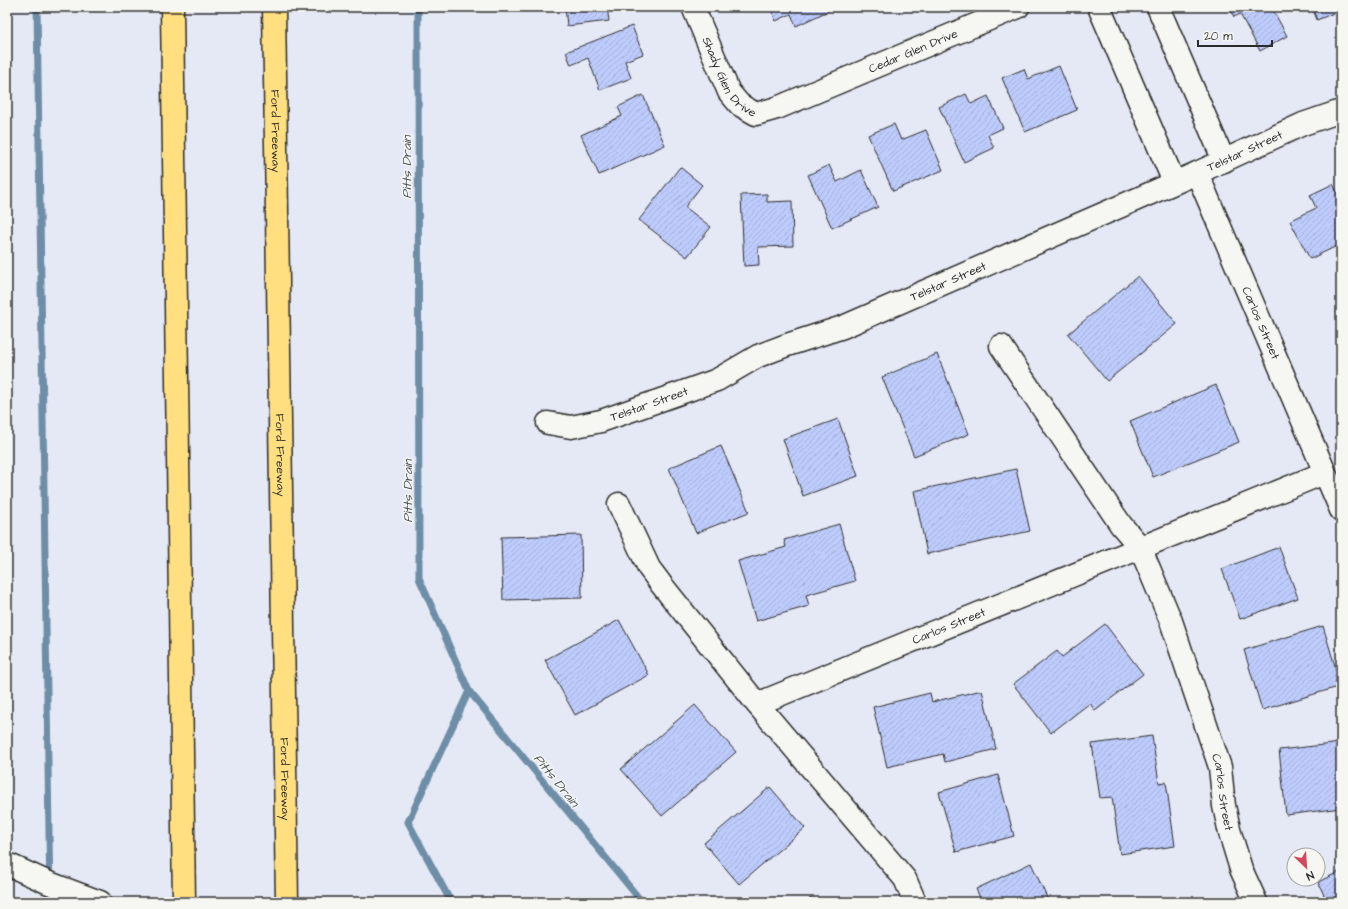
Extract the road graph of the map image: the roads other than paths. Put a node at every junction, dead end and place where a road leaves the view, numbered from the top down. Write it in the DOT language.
graph roads {
  1 [pos="172,7"];
  2 [pos="274,7"];
  3 [pos="692,7"];
  4 [pos="1018,7"];
  5 [pos="1099,7"];
  6 [pos="1158,7"];
  7 [pos="808,94"];
  8 [pos="1341,111"];
  9 [pos="1224,161"];
  10 [pos="1197,173"];
  11 [pos="1174,182"];
  12 [pos="1001,346"];
  13 [pos="548,423"];
  14 [pos="1324,473"];
  15 [pos="619,504"];
  16 [pos="1341,510"];
  17 [pos="1140,547"];
  18 [pos="757,704"];
  19 [pos="7,864"];
  20 [pos="100,902"];
  21 [pos="184,902"];
  22 [pos="287,902"];
  23 [pos="915,902"];
  24 [pos="1256,902"];
  1 -- 21 [label="highway"];
  2 -- 22 [label="highway, Ford Freeway"];
  3 -- 7 [label="street, Shady Glen Drive"];
  4 -- 7 [label="street, Cedar Glen Drive"];
  5 -- 11 [label="street"];
  6 -- 9 [label="street"];
  8 -- 9 [label="street, Telstar Street"];
  9 -- 10 [label="street, Telstar Street"];
  10 -- 11 [label="street, Telstar Street"];
  10 -- 14 [label="street, Carlos Street"];
  11 -- 13 [label="street, Telstar Street"];
  12 -- 17 [label="street, Carlos Street"];
  14 -- 16 [label="street, Carlos Street"];
  14 -- 17 [label="street, Carlos Street"];
  15 -- 18 [label="street"];
  17 -- 18 [label="street, Carlos Street"];
  17 -- 24 [label="street, Carlos Street"];
  18 -- 23 [label="street"];
  19 -- 20 [label="street"];
}
